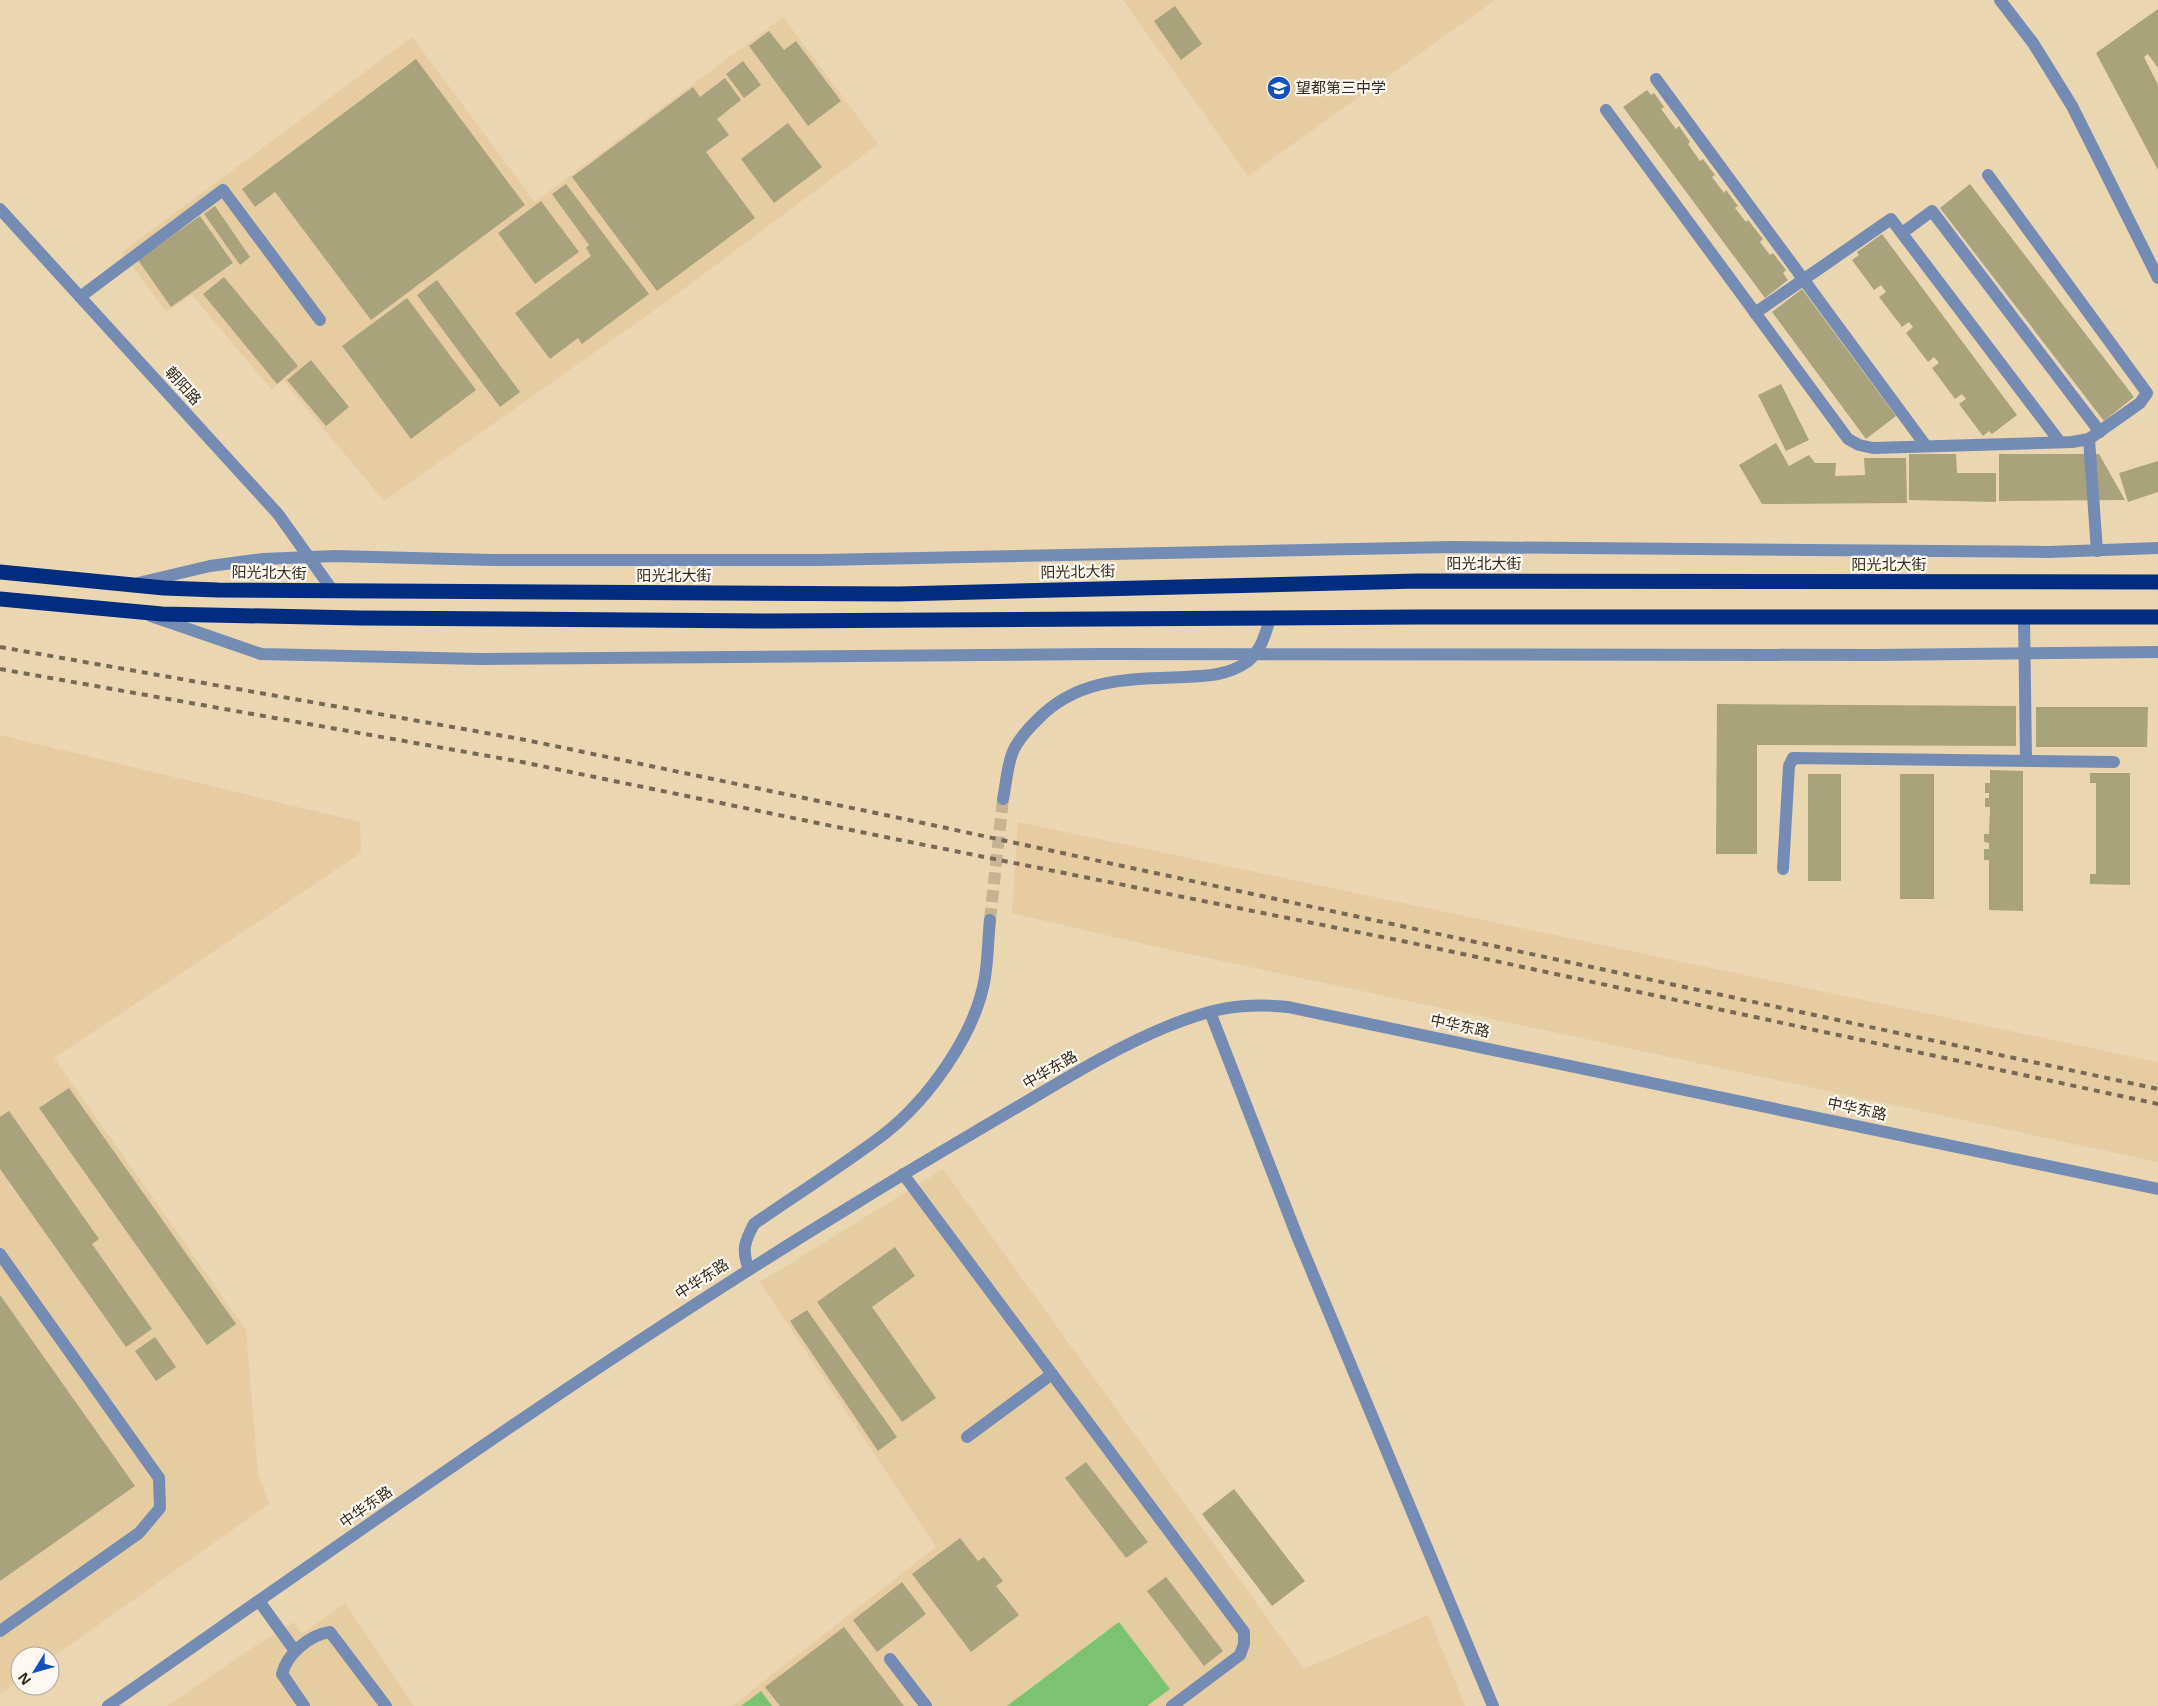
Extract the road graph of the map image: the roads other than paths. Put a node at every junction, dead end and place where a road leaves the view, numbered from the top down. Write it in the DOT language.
graph roads {
  1 [pos="2000,0"];
  2 [pos="1656,79"];
  3 [pos="1606,110"];
  4 [pos="1988,175"];
  5 [pos="0,209"];
  6 [pos="1902,233"];
  7 [pos="2158,278"];
  8 [pos="1803,280"];
  9 [pos="80,297"];
  10 [pos="1755,313"];
  11 [pos="320,320"];
  12 [pos="2094,435"];
  13 [pos="2060,442"];
  14 [pos="1926,446"];
  15 [pos="2158,548"];
  16 [pos="2097,551"];
  17 [pos="308,557"];
  18 [pos="0,572"];
  19 [pos="2158,582"];
  20 [pos="131,585"];
  21 [pos="333,591"];
  22 [pos="0,599"];
  23 [pos="139,612"];
  24 [pos="2024,617"];
  25 [pos="2158,617"];
  26 [pos="1270,619"];
  27 [pos="2158,652"];
  28 [pos="2024,653"];
  29 [pos="1254,654"];
  30 [pos="2026,760"];
  31 [pos="2114,762"];
  32 [pos="1003,799"];
  33 [pos="1783,869"];
  34 [pos="990,920"];
  35 [pos="1210,1012"];
  36 [pos="904,1174"];
  37 [pos="2158,1189"];
  38 [pos="0,1254"];
  39 [pos="749,1269"];
  40 [pos="1052,1374"];
  41 [pos="967,1437"];
  42 [pos="259,1601"];
  43 [pos="0,1631"];
  44 [pos="295,1651"];
  45 [pos="890,1659"];
  46 [pos="108,1706"];
  47 [pos="304,1706"];
  48 [pos="386,1706"];
  49 [pos="926,1706"];
  50 [pos="1172,1706"];
  51 [pos="1493,1706"];
  1 -- 7 [label="street"];
  2 -- 8 [label="street"];
  3 -- 10 [label="street"];
  4 -- 12 [label="street"];
  5 -- 9 [label="street, 朝阳路"];
  6 -- 8 [label="street"];
  6 -- 12 [label="street"];
  6 -- 13 [label="street"];
  8 -- 10 [label="street"];
  8 -- 14 [label="street"];
  9 -- 11 [label="street"];
  9 -- 17 [label="street, 朝阳路"];
  10 -- 14 [label="street"];
  12 -- 13 [label="street"];
  12 -- 16 [label="street"];
  13 -- 14 [label="street"];
  15 -- 16 [label="street"];
  16 -- 17 [label="street"];
  17 -- 20 [label="street"];
  17 -- 21 [label="street, 朝阳路"];
  18 -- 20 [label="highway, 阳光北大街"];
  19 -- 21 [label="highway, 阳光北大街"];
  20 -- 21 [label="highway, 阳光北大街"];
  22 -- 23 [label="highway"];
  23 -- 26 [label="highway"];
  23 -- 29 [label="street"];
  24 -- 25 [label="highway"];
  24 -- 26 [label="highway"];
  24 -- 28 [label="street"];
  26 -- 29 [label="street"];
  27 -- 28 [label="street"];
  28 -- 29 [label="street"];
  28 -- 30 [label="street"];
  29 -- 32 [label="street"];
  30 -- 31 [label="street"];
  30 -- 33 [label="street"];
  34 -- 39 [label="street"];
  35 -- 36 [label="street, 中华东路"];
  35 -- 37 [label="street, 中华东路"];
  35 -- 51 [label="street"];
  36 -- 39 [label="street, 中华东路"];
  36 -- 40 [label="street"];
  38 -- 43 [label="street"];
  39 -- 42 [label="street, 中华东路"];
  40 -- 41 [label="street"];
  40 -- 50 [label="street"];
  42 -- 44 [label="street"];
  42 -- 46 [label="street, 中华东路"];
  44 -- 47 [label="street"];
  44 -- 48 [label="street"];
  45 -- 49 [label="street"];
}
